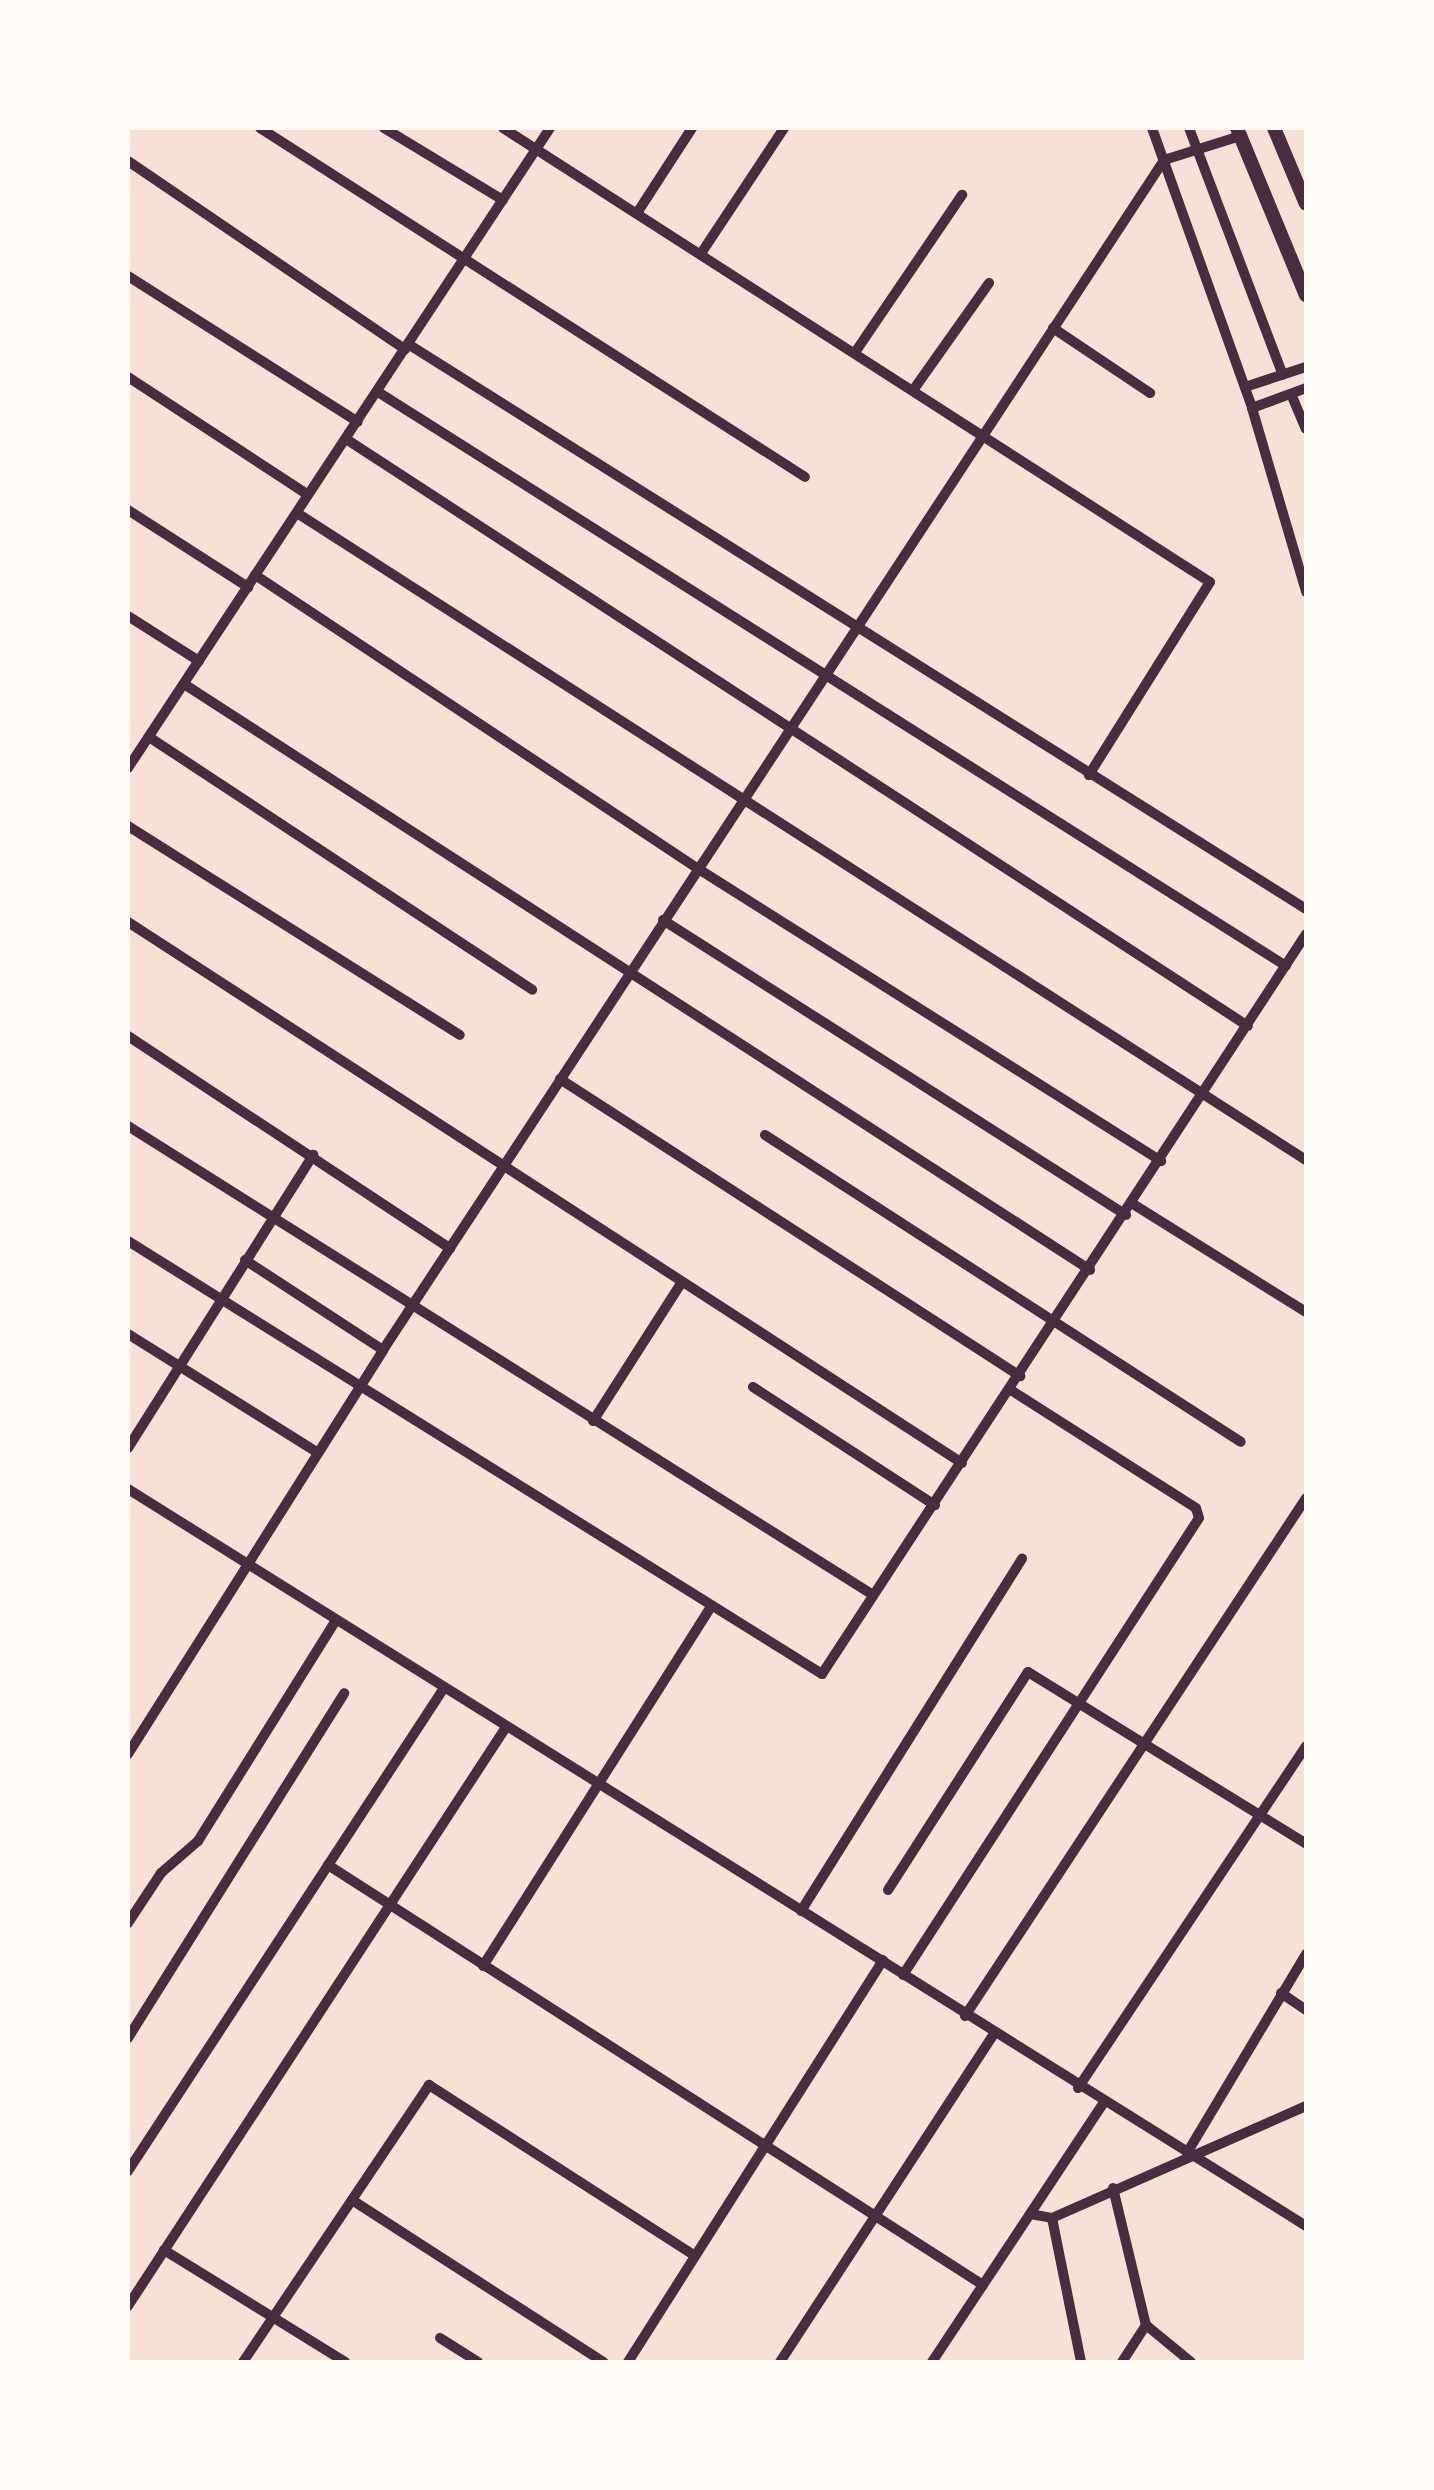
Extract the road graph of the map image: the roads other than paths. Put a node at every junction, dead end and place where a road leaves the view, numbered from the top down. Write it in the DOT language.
graph roads {
  1 [pos="260,128"];
  2 [pos="384,128"];
  3 [pos="504,128"];
  4 [pos="550,128"];
  5 [pos="692,128"];
  6 [pos="784,128"];
  7 [pos="1152,128"];
  8 [pos="1190,128"];
  9 [pos="1274,128"];
  10 [pos="1239,132"];
  11 [pos="536,149"];
  12 [pos="1198,150"];
  13 [pos="1285,157"];
  14 [pos="1164,160"];
  15 [pos="128,161"];
  16 [pos="1306,179"];
  17 [pos="962,194"];
  18 [pos="503,200"];
  19 [pos="1306,204"];
  20 [pos="639,210"];
  21 [pos="702,252"];
  22 [pos="464,258"];
  23 [pos="128,276"];
  24 [pos="989,284"];
  25 [pos="1306,295"];
  26 [pos="1054,328"];
  27 [pos="407,347"];
  28 [pos="856,351"];
  29 [pos="1306,368"];
  30 [pos="1283,375"];
  31 [pos="128,376"];
  32 [pos="1245,387"];
  33 [pos="1306,388"];
  34 [pos="914,389"];
  35 [pos="378,392"];
  36 [pos="1150,393"];
  37 [pos="1292,394"];
  38 [pos="1252,408"];
  39 [pos="358,422"];
  40 [pos="1306,429"];
  41 [pos="983,433"];
  42 [pos="346,439"];
  43 [pos="805,477"];
  44 [pos="308,494"];
  45 [pos="128,510"];
  46 [pos="297,513"];
  47 [pos="256,576"];
  48 [pos="248,587"];
  49 [pos="1306,592"];
  50 [pos="128,616"];
  51 [pos="855,627"];
  52 [pos="200,661"];
  53 [pos="825,674"];
  54 [pos="184,684"];
  55 [pos="788,728"];
  56 [pos="149,737"];
  57 [pos="128,768"];
  58 [pos="1090,775"];
  59 [pos="743,798"];
  60 [pos="128,826"];
  61 [pos="697,868"];
  62 [pos="1306,909"];
  63 [pos="663,920"];
  64 [pos="128,922"];
  65 [pos="1306,934"];
  66 [pos="1286,966"];
  67 [pos="628,974"];
  68 [pos="532,990"];
  69 [pos="1248,1026"];
  70 [pos="460,1035"];
  71 [pos="128,1036"];
  72 [pos="560,1079"];
  73 [pos="1205,1093"];
  74 [pos="128,1126"];
  75 [pos="765,1135"];
  76 [pos="312,1155"];
  77 [pos="1306,1160"];
  78 [pos="1161,1162"];
  79 [pos="503,1166"];
  80 [pos="1130,1209"];
  81 [pos="272,1218"];
  82 [pos="128,1241"];
  83 [pos="450,1248"];
  84 [pos="245,1260"];
  85 [pos="1090,1270"];
  86 [pos="682,1282"];
  87 [pos="219,1299"];
  88 [pos="412,1307"];
  89 [pos="1306,1312"];
  90 [pos="1056,1322"];
  91 [pos="128,1334"];
  92 [pos="383,1350"];
  93 [pos="177,1365"];
  94 [pos="1020,1376"];
  95 [pos="754,1387"];
  96 [pos="359,1388"];
  97 [pos="1011,1390"];
  98 [pos="593,1420"];
  99 [pos="1242,1442"];
  100 [pos="128,1448"];
  101 [pos="317,1452"];
  102 [pos="962,1464"];
  103 [pos="128,1489"];
  104 [pos="1306,1498"];
  105 [pos="935,1505"];
  106 [pos="1022,1559"];
  107 [pos="244,1563"];
  108 [pos="872,1595"];
  109 [pos="710,1608"];
  110 [pos="336,1620"];
  111 [pos="444,1688"];
  112 [pos="344,1693"];
  113 [pos="1081,1702"];
  114 [pos="506,1727"];
  115 [pos="1145,1742"];
  116 [pos="1306,1746"];
  117 [pos="128,1754"];
  118 [pos="600,1786"];
  119 [pos="1261,1816"];
  120 [pos="1306,1844"];
  121 [pos="328,1866"];
  122 [pos="888,1890"];
  123 [pos="390,1906"];
  124 [pos="801,1912"];
  125 [pos="128,1923"];
  126 [pos="1306,1954"];
  127 [pos="883,1960"];
  128 [pos="483,1966"];
  129 [pos="903,1975"];
  130 [pos="1281,1992"];
  131 [pos="1306,2010"];
  132 [pos="965,2016"];
  133 [pos="993,2035"];
  134 [pos="128,2038"];
  135 [pos="1078,2088"];
  136 [pos="1103,2104"];
  137 [pos="1306,2106"];
  138 [pos="763,2146"];
  139 [pos="1186,2154"];
  140 [pos="128,2172"];
  141 [pos="1113,2188"];
  142 [pos="352,2200"];
  143 [pos="1030,2214"];
  144 [pos="875,2216"];
  145 [pos="1052,2218"];
  146 [pos="1306,2226"];
  147 [pos="164,2250"];
  148 [pos="692,2254"];
  149 [pos="984,2285"];
  150 [pos="128,2306"];
  151 [pos="274,2316"];
  152 [pos="1146,2325"];
  153 [pos="440,2338"];
  154 [pos="243,2362"];
  155 [pos="345,2362"];
  156 [pos="478,2362"];
  157 [pos="603,2362"];
  158 [pos="628,2362"];
  159 [pos="780,2362"];
  160 [pos="932,2362"];
  161 [pos="1081,2362"];
  162 [pos="1122,2362"];
  163 [pos="1191,2362"];
  1 -- 22 [label="street"];
  2 -- 18 [label="street"];
  3 -- 11 [label="street"];
  4 -- 11 [label="street"];
  5 -- 20 [label="street"];
  6 -- 21 [label="street"];
  7 -- 14 [label="street"];
  8 -- 12 [label="street"];
  9 -- 13 [label="main road"];
  10 -- 12 [label="street"];
  10 -- 25 [label="main road"];
  11 -- 18 [label="street"];
  11 -- 20 [label="street"];
  12 -- 14 [label="street"];
  12 -- 30 [label="street"];
  13 -- 16 [label="main road"];
  13 -- 19 [label="main road"];
  14 -- 26 [label="street"];
  14 -- 32 [label="street"];
  15 -- 27 [label="street"];
  17 -- 28 [label="street"];
  18 -- 22 [label="street"];
  20 -- 21 [label="street"];
  21 -- 28 [label="street"];
  22 -- 27 [label="street"];
  22 -- 43 [label="street"];
  23 -- 39 [label="street"];
  24 -- 34 [label="street"];
  26 -- 36 [label="street"];
  26 -- 41 [label="street"];
  27 -- 35 [label="street"];
  27 -- 51 [label="street"];
  28 -- 34 [label="street"];
  29 -- 30 [label="street"];
  30 -- 32 [label="street"];
  31 -- 44 [label="street"];
  32 -- 38 [label="street"];
  33 -- 37 [label="street"];
  34 -- 41 [label="street"];
  35 -- 39 [label="street"];
  35 -- 53 [label="street"];
  37 -- 38 [label="street"];
  37 -- 40 [label="street"];
  38 -- 49 [label="street"];
  39 -- 42 [label="street"];
  41 -- 51 [label="street"];
  41 -- 58 [label="street"];
  42 -- 44 [label="street"];
  42 -- 55 [label="street"];
  44 -- 46 [label="street"];
  45 -- 48 [label="street"];
  46 -- 47 [label="street"];
  46 -- 59 [label="street"];
  47 -- 48 [label="street"];
  47 -- 61 [label="street"];
  48 -- 52 [label="street"];
  50 -- 52 [label="street"];
  51 -- 53 [label="street"];
  51 -- 58 [label="street"];
  52 -- 54 [label="street"];
  53 -- 55 [label="street"];
  53 -- 66 [label="street"];
  54 -- 56 [label="street"];
  54 -- 67 [label="street"];
  55 -- 59 [label="street"];
  55 -- 69 [label="street"];
  56 -- 57 [label="street"];
  56 -- 68 [label="street"];
  58 -- 62 [label="street"];
  59 -- 61 [label="street"];
  59 -- 73 [label="street"];
  60 -- 70 [label="street"];
  61 -- 63 [label="street"];
  61 -- 78 [label="street"];
  63 -- 67 [label="street"];
  63 -- 80 [label="street"];
  64 -- 79 [label="street"];
  65 -- 66 [label="street"];
  66 -- 69 [label="street"];
  67 -- 72 [label="street"];
  67 -- 85 [label="street"];
  69 -- 73 [label="street"];
  71 -- 76 [label="street"];
  72 -- 79 [label="street"];
  72 -- 94 [label="street"];
  73 -- 77 [label="street"];
  73 -- 78 [label="street"];
  74 -- 81 [label="street"];
  75 -- 90 [label="street"];
  76 -- 81 [label="street"];
  76 -- 83 [label="street"];
  78 -- 80 [label="street"];
  79 -- 83 [label="street"];
  79 -- 86 [label="street"];
  80 -- 85 [label="street"];
  80 -- 89 [label="street"];
  81 -- 84 [label="street"];
  81 -- 88 [label="street"];
  82 -- 87 [label="street"];
  83 -- 88 [label="street"];
  84 -- 87 [label="street"];
  84 -- 92 [label="street"];
  85 -- 90 [label="street"];
  86 -- 98 [label="street"];
  86 -- 102 [label="street"];
  87 -- 93 [label="street"];
  87 -- 96 [label="street"];
  88 -- 92 [label="street"];
  88 -- 98 [label="street"];
  90 -- 94 [label="street"];
  90 -- 99 [label="street"];
  91 -- 93 [label="street"];
  92 -- 96 [label="street"];
  93 -- 100 [label="street"];
  93 -- 101 [label="street"];
  94 -- 97 [label="street"];
  95 -- 105 [label="street"];
  96 -- 101 [label="street"];
  96 -- 109 [label="street"];
  97 -- 102 [label="street"];
  97 -- 113 [label="street"];
  98 -- 108 [label="street"];
  101 -- 107 [label="street"];
  102 -- 105 [label="street"];
  103 -- 107 [label="street"];
  104 -- 115 [label="street"];
  105 -- 108 [label="street"];
  106 -- 124 [label="street"];
  107 -- 110 [label="street"];
  107 -- 117 [label="street"];
  108 -- 109 [label="street"];
  109 -- 118 [label="street"];
  110 -- 111 [label="street"];
  110 -- 125 [label="street"];
  111 -- 114 [label="street"];
  111 -- 121 [label="street"];
  112 -- 134 [label="street"];
  113 -- 115 [label="street"];
  113 -- 122 [label="street"];
  113 -- 129 [label="street"];
  114 -- 118 [label="street"];
  114 -- 123 [label="street"];
  115 -- 119 [label="street"];
  115 -- 132 [label="street"];
  116 -- 119 [label="street"];
  118 -- 124 [label="street"];
  118 -- 128 [label="street"];
  119 -- 120 [label="street"];
  119 -- 135 [label="street"];
  121 -- 123 [label="street"];
  121 -- 140 [label="street"];
  123 -- 128 [label="street"];
  123 -- 147 [label="street"];
  124 -- 127 [label="street"];
  126 -- 130 [label="street"];
  127 -- 129 [label="street"];
  127 -- 138 [label="street"];
  128 -- 138 [label="street"];
  129 -- 132 [label="street"];
  130 -- 131 [label="street"];
  130 -- 139 [label="street"];
  132 -- 133 [label="street"];
  133 -- 135 [label="street"];
  133 -- 144 [label="street"];
  135 -- 136 [label="street"];
  136 -- 139 [label="street"];
  136 -- 143 [label="street"];
  137 -- 139 [label="street"];
  138 -- 144 [label="street"];
  138 -- 148 [label="street"];
  139 -- 141 [label="street"];
  139 -- 146 [label="street"];
  141 -- 145 [label="street"];
  141 -- 152 [label="street"];
  142 -- 148 [label="street"];
  142 -- 151 [label="street"];
  142 -- 157 [label="street"];
  143 -- 145 [label="street"];
  143 -- 149 [label="street"];
  144 -- 149 [label="street"];
  144 -- 159 [label="street"];
  145 -- 161 [label="street"];
  147 -- 150 [label="street"];
  147 -- 151 [label="street"];
  148 -- 158 [label="street"];
  149 -- 160 [label="street"];
  151 -- 154 [label="street"];
  151 -- 155 [label="street"];
  152 -- 162 [label="street"];
  152 -- 163 [label="street"];
  153 -- 156 [label="street"];
}
